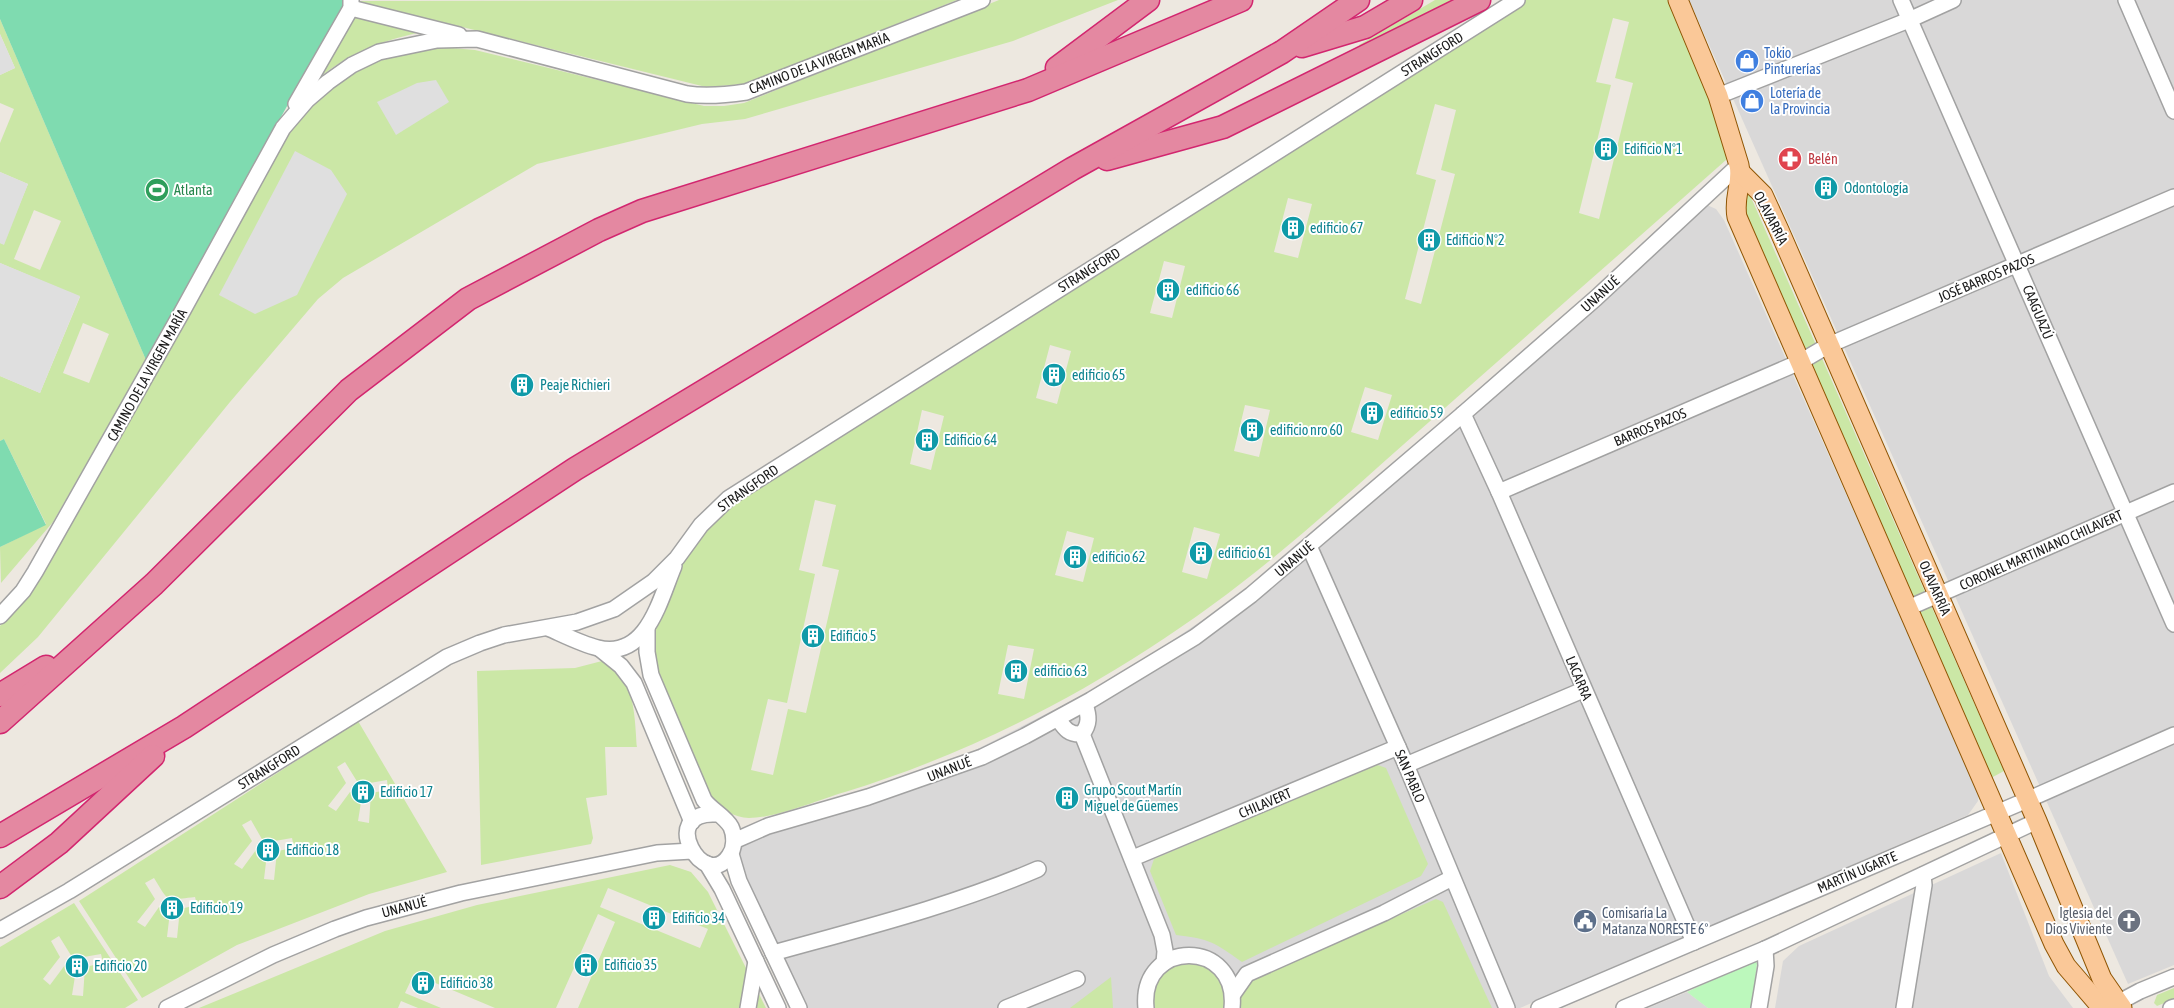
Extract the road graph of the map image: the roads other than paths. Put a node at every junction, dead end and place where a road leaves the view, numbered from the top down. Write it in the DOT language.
graph roads {
  1 [pos="982,0"];
  2 [pos="1148,0"];
  3 [pos="1241,0"];
  4 [pos="1358,0"];
  5 [pos="1411,0"];
  6 [pos="1479,0"];
  7 [pos="1517,0"];
  8 [pos="1678,0"];
  9 [pos="1901,0"];
  10 [pos="1953,0"];
  11 [pos="2126,0"];
  12 [pos="351,4"];
  13 [pos="1909,20"];
  14 [pos="477,39"];
  15 [pos="1282,52"];
  16 [pos="1028,90"];
  17 [pos="1718,96"];
  18 [pos="2174,111"];
  19 [pos="283,128"];
  20 [pos="1072,169"];
  21 [pos="1740,169"];
  22 [pos="2174,197"];
  23 [pos="2018,265"];
  24 [pos="1829,345"];
  25 [pos="1800,362"];
  26 [pos="1463,414"];
  27 [pos="1499,492"];
  28 [pos="2174,492"];
  29 [pos="2125,513"];
  30 [pos="1309,546"];
  31 [pos="677,558"];
  32 [pos="1938,595"];
  33 [pos="1908,608"];
  34 [pos="1,612"];
  35 [pos="2174,624"];
  36 [pos="548,628"];
  37 [pos="647,629"];
  38 [pos="96,637"];
  39 [pos="600,649"];
  40 [pos="1583,690"];
  41 [pos="0,695"];
  42 [pos="1085,704"];
  43 [pos="1058,719"];
  44 [pos="0,722"];
  45 [pos="184,727"];
  46 [pos="1082,734"];
  47 [pos="2174,734"];
  48 [pos="1398,747"];
  49 [pos="1406,765"];
  50 [pos="2027,800"];
  51 [pos="1998,811"];
  52 [pos="722,818"];
  53 [pos="2037,822"];
  54 [pos="768,826"];
  55 [pos="690,828"];
  56 [pos="0,836"];
  57 [pos="2008,836"];
  58 [pos="733,848"];
  59 [pos="692,852"];
  60 [pos="657,853"];
  61 [pos="1132,858"];
  62 [pos="707,864"];
  63 [pos="1038,869"];
  64 [pos="1923,875"];
  65 [pos="1452,878"];
  66 [pos="0,887"];
  67 [pos="0,930"];
  68 [pos="1162,935"];
  69 [pos="1694,942"];
  70 [pos="1765,949"];
  71 [pos="773,953"];
  72 [pos="1196,955"];
  73 [pos="756,961"];
  74 [pos="1164,963"];
  75 [pos="1219,967"];
  76 [pos="1247,974"];
  77 [pos="2174,977"];
  78 [pos="1076,979"];
  79 [pos="1232,1001"];
  80 [pos="2112,1007"];
  81 [pos="167,1008"];
  82 [pos="748,1008"];
  83 [pos="778,1008"];
  84 [pos="799,1008"];
  85 [pos="1006,1008"];
  86 [pos="1146,1008"];
  87 [pos="1507,1008"];
  88 [pos="1539,1008"];
  89 [pos="1624,1008"];
  90 [pos="1759,1008"];
  91 [pos="1904,1008"];
  1 -- 14 [label="street, CAMINO DE LA VIRGEN MARÍA"];
  2 -- 16 [label="highway"];
  3 -- 16 [label="highway"];
  4 -- 15 [label="highway"];
  5 -- 15 [label="highway"];
  6 -- 20 [label="highway"];
  7 -- 31 [label="street, STRANGFORD"];
  8 -- 17 [label="main road, OLAVARRÍA"];
  9 -- 13 [label="street, CAAGUAZÚ"];
  10 -- 13 [label="street"];
  11 -- 18 [label="street"];
  12 -- 14 [label="street, CAMINO DE LA VIRGEN MARÍA"];
  12 -- 19 [label="street, CAMINO DE LA VIRGEN MARÍA"];
  13 -- 17 [label="street"];
  13 -- 23 [label="street, CAAGUAZÚ"];
  14 -- 19 [label="street, CAMINO DE LA VIRGEN MARÍA"];
  15 -- 20 [label="highway"];
  16 -- 38 [label="highway"];
  17 -- 21 [label="main road, OLAVARRÍA"];
  19 -- 34 [label="street, CAMINO DE LA VIRGEN MARÍA"];
  20 -- 45 [label="highway"];
  21 -- 24 [label="main road, OLAVARRÍA"];
  21 -- 25 [label="main road, OLAVARRÍA"];
  21 -- 26 [label="street, UNANUÉ"];
  22 -- 23 [label="street, JOSÉ BARROS PAZOS"];
  23 -- 24 [label="street, JOSÉ BARROS PAZOS"];
  23 -- 29 [label="street, CAAGUAZÚ"];
  24 -- 25 [label="street, JOSÉ BARROS PAZOS"];
  24 -- 32 [label="main road, OLAVARRÍA"];
  25 -- 27 [label="street, BARROS PAZOS"];
  25 -- 33 [label="main road, OLAVARRÍA"];
  26 -- 27 [label="street, LACARRA"];
  26 -- 30 [label="street, UNANUÉ"];
  27 -- 40 [label="street, LACARRA"];
  28 -- 29 [label="street, CORONEL MARTINIANO CHILAVERT"];
  29 -- 32 [label="street, CORONEL MARTINIANO CHILAVERT"];
  29 -- 35 [label="street, CAAGUAZÚ"];
  30 -- 42 [label="street, UNANUÉ"];
  30 -- 48 [label="street, SAN PABLO"];
  31 -- 36 [label="street, STRANGFORD"];
  31 -- 37 [label="street, STRANGFORD"];
  32 -- 33 [label="street, CORONEL MARTINIANO CHILAVERT"];
  32 -- 50 [label="main road, OLAVARRÍA"];
  33 -- 51 [label="main road, OLAVARRÍA"];
  36 -- 39 [label="street, STRANGFORD"];
  36 -- 67 [label="street, STRANGFORD"];
  37 -- 39 [label="street, STRANGFORD"];
  37 -- 52 [label="street"];
  38 -- 41 [label="highway"];
  38 -- 44 [label="highway"];
  39 -- 55 [label="street"];
  40 -- 49 [label="street"];
  40 -- 69 [label="street, LACARRA"];
  42 -- 43 [label="street, UNANUÉ"];
  42 -- 46 [label="street"];
  43 -- 46 [label="street"];
  43 -- 54 [label="street, UNANUÉ"];
  45 -- 56 [label="highway"];
  45 -- 66 [label="highway"];
  46 -- 61 [label="street"];
  47 -- 50 [label="street, MARTÍN UGARTE"];
  48 -- 49 [label="street, SAN PABLO"];
  48 -- 61 [label="street, CHILAVERT"];
  49 -- 65 [label="street, SAN PABLO"];
  50 -- 51 [label="street, MARTÍN UGARTE"];
  50 -- 53 [label="main road, OLAVARRÍA"];
  51 -- 57 [label="main road, OLAVARRÍA"];
  51 -- 69 [label="street, MARTÍN UGARTE"];
  52 -- 54 [label="street, UNANUÉ"];
  52 -- 55 [label="street"];
  52 -- 58 [label="street"];
  53 -- 57 [label="street"];
  53 -- 80 [label="main road, OLAVARRÍA"];
  54 -- 58 [label="street, UNANUÉ"];
  55 -- 59 [label="street"];
  55 -- 60 [label="street, UNANUÉ"];
  57 -- 64 [label="street"];
  57 -- 80 [label="main road, OLAVARRÍA"];
  58 -- 62 [label="street"];
  58 -- 71 [label="street"];
  59 -- 60 [label="street, UNANUÉ"];
  59 -- 62 [label="street"];
  60 -- 81 [label="street, UNANUÉ"];
  61 -- 68 [label="street"];
  62 -- 73 [label="street"];
  63 -- 71 [label="street"];
  64 -- 70 [label="street"];
  64 -- 91 [label="street"];
  65 -- 76 [label="street"];
  65 -- 87 [label="street, SAN PABLO"];
  68 -- 72 [label="street"];
  68 -- 74 [label="street"];
  69 -- 88 [label="street, MARTÍN UGARTE"];
  70 -- 89 [label="street"];
  70 -- 90 [label="street"];
  71 -- 84 [label="street"];
  72 -- 74 [label="street"];
  72 -- 75 [label="street"];
  73 -- 82 [label="street"];
  73 -- 83 [label="street"];
  74 -- 86 [label="street"];
  75 -- 76 [label="street"];
  75 -- 79 [label="street"];
  76 -- 79 [label="street"];
  77 -- 80 [label="street"];
  78 -- 85 [label="street"];
}
